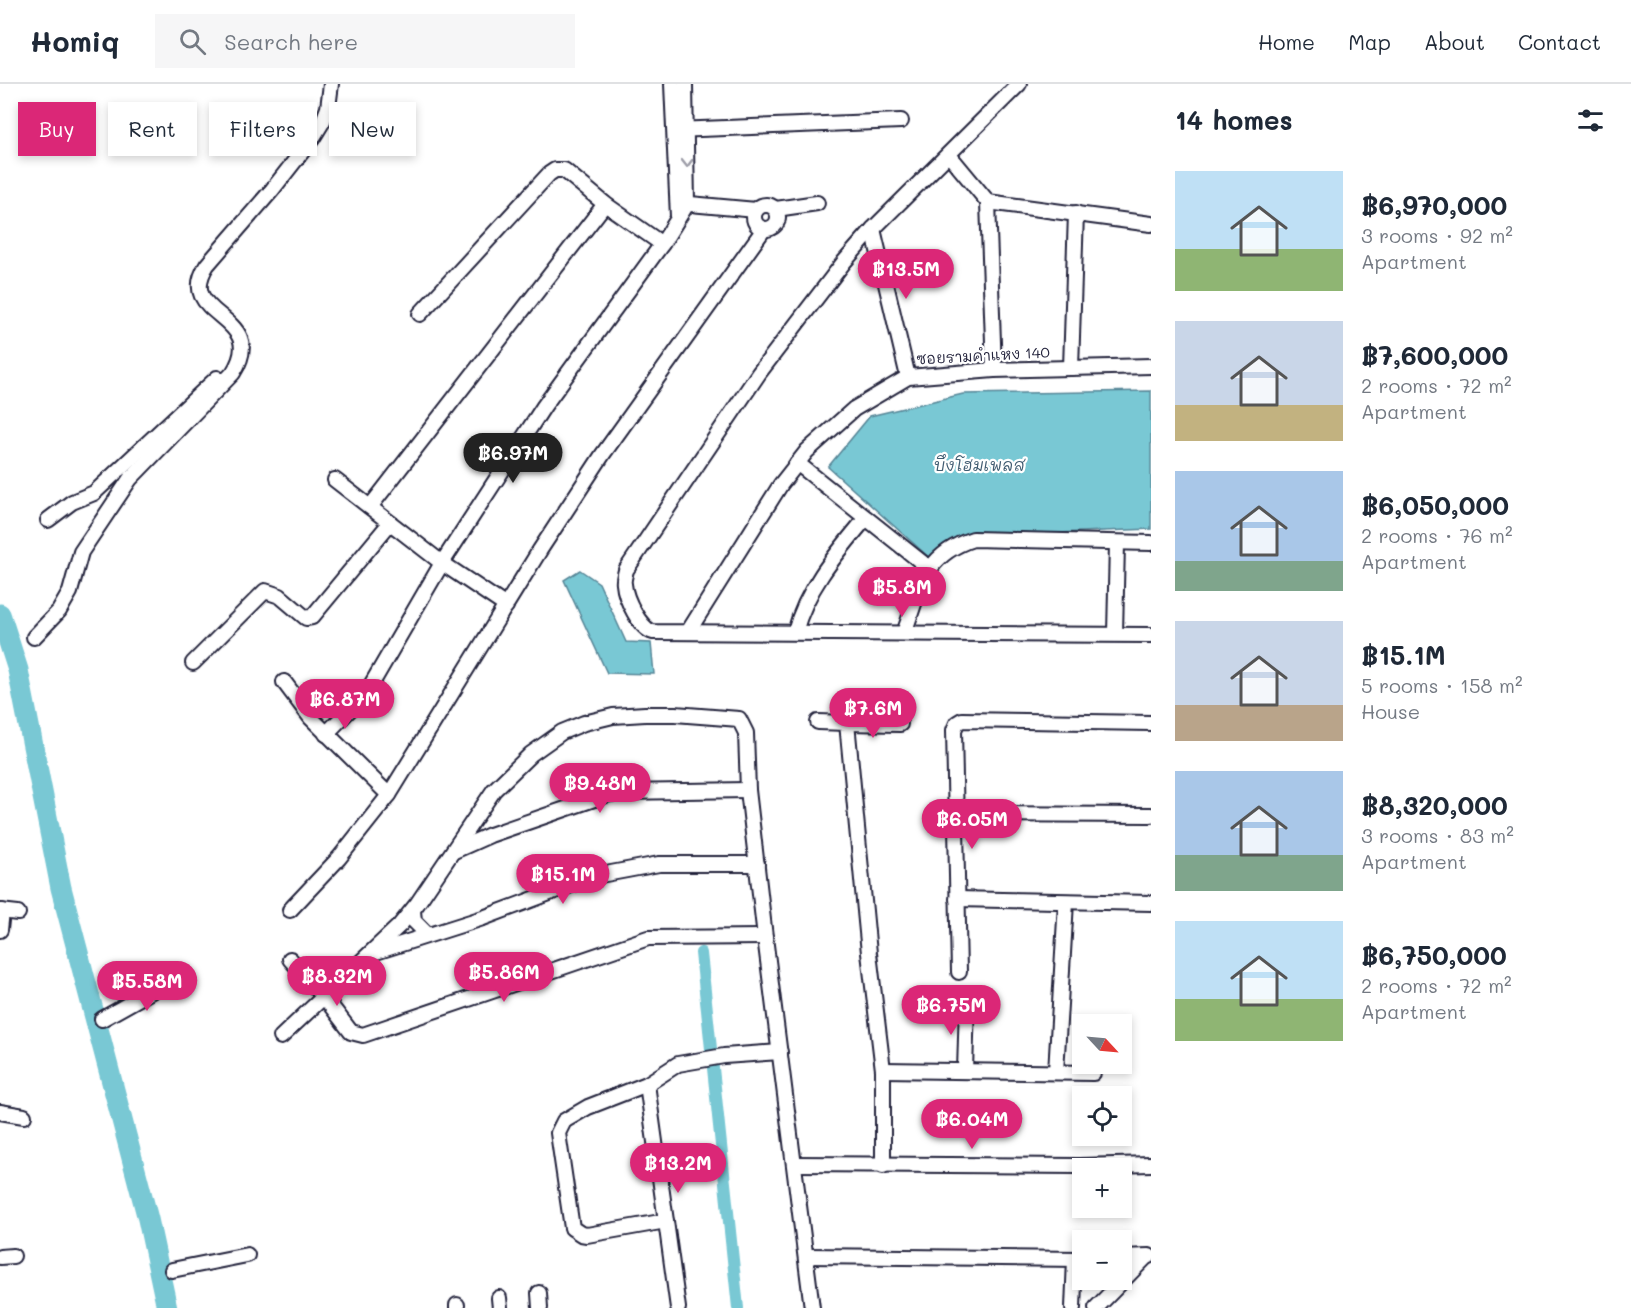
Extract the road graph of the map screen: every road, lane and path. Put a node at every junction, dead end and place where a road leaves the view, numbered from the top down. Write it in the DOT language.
graph roads {
  1 [pos="331,84"];
  2 [pos="672,84"];
  3 [pos="685,84"];
  4 [pos="1019,84"];
  5 [pos="901,121"];
  6 [pos="681,130"];
  7 [pos="949,155"];
  8 [pos="988,202"];
  9 [pos="682,203"];
  10 [pos="817,203"];
  11 [pos="605,204"];
  12 [pos="776,209"];
  13 [pos="756,210"];
  14 [pos="1076,213"];
  15 [pos="1151,224"];
  16 [pos="764,229"];
  17 [pos="873,229"];
  18 [pos="662,244"];
  19 [pos="420,314"];
  20 [pos="1151,366"];
  21 [pos="1071,368"];
  22 [pos="994,370"];
  23 [pos="908,377"];
  24 [pos="180,420"];
  25 [pos="797,463"];
  26 [pos="335,480"];
  27 [pos="370,507"];
  28 [pos="866,518"];
  29 [pos="48,520"];
  30 [pos="390,523"];
  31 [pos="1117,543"];
  32 [pos="1151,543"];
  33 [pos="442,563"];
  34 [pos="929,568"];
  35 [pos="506,606"];
  36 [pos="688,632"];
  37 [pos="795,632"];
  38 [pos="904,633"];
  39 [pos="1115,634"];
  40 [pos="1151,635"];
  41 [pos="34,638"];
  42 [pos="193,663"];
  43 [pos="284,682"];
  44 [pos="819,722"];
  45 [pos="847,723"];
  46 [pos="1151,723"];
  47 [pos="900,724"];
  48 [pos="326,734"];
  49 [pos="748,790"];
  50 [pos="389,795"];
  51 [pos="956,814"];
  52 [pos="1151,815"];
  53 [pos="454,851"];
  54 [pos="757,864"];
  55 [pos="957,899"];
  56 [pos="1066,902"];
  57 [pos="1151,903"];
  58 [pos="290,910"];
  59 [pos="412,910"];
  60 [pos="1,911"];
  61 [pos="18,913"];
  62 [pos="0,930"];
  63 [pos="428,935"];
  64 [pos="765,937"];
  65 [pos="372,954"];
  66 [pos="290,959"];
  67 [pos="959,972"];
  68 [pos="175,978"];
  69 [pos="325,998"];
  70 [pos="967,1003"];
  71 [pos="102,1019"];
  72 [pos="281,1037"];
  73 [pos="780,1052"];
  74 [pos="883,1070"];
  75 [pos="965,1071"];
  76 [pos="1056,1072"];
  77 [pos="1072,1072"];
  78 [pos="646,1084"];
  79 [pos="0,1112"];
  80 [pos="24,1116"];
  81 [pos="795,1164"];
  82 [pos="1151,1164"];
  83 [pos="883,1166"];
  84 [pos="666,1221"];
  85 [pos="247,1255"];
  86 [pos="806,1256"];
  87 [pos="1148,1256"];
  88 [pos="1132,1257"];
  89 [pos="1072,1259"];
  90 [pos="172,1270"];
  91 [pos="1075,1290"];
  92 [pos="539,1293"];
  93 [pos="540,1308"];
  94 [pos="678,1308"];
  95 [pos="812,1308"];
  96 [pos="1073,1308"];
  97 [pos="1096,1308"];
  1 -- 24 [label="street"];
  2 -- 6 [label="street"];
  3 -- 6 [label="street"];
  4 -- 7 [label="street"];
  5 -- 6 [label="street"];
  6 -- 9 [label="street"];
  7 -- 8 [label="street"];
  7 -- 17 [label="street"];
  8 -- 14 [label="street"];
  8 -- 22 [label="street"];
  9 -- 13 [label="street"];
  9 -- 18 [label="street"];
  10 -- 12 [label="street"];
  11 -- 18 [label="street"];
  11 -- 19 [label="street"];
  11 -- 27 [label="street"];
  12 -- 13 [label="street"];
  12 -- 16 [label="street"];
  13 -- 16 [label="street"];
  14 -- 15 [label="street"];
  14 -- 21 [label="street"];
  16 -- 35 [label="street"];
  17 -- 23 [label="street"];
  17 -- 36 [label="street"];
  18 -- 33 [label="street"];
  20 -- 21 [label="street, ซอยรามคำแหง 140"];
  21 -- 22 [label="street, ซอยรามคำแหง 140"];
  22 -- 23 [label="street, ซอยรามคำแหง 140"];
  23 -- 25 [label="street, ซอยรามคำแหง 140"];
  24 -- 29 [label="street"];
  24 -- 41 [label="street"];
  25 -- 28 [label="street"];
  25 -- 36 [label="street, ซอยรามคำแหง 140"];
  26 -- 27 [label="street"];
  27 -- 30 [label="street"];
  28 -- 34 [label="street"];
  28 -- 37 [label="street"];
  30 -- 33 [label="street"];
  30 -- 42 [label="street"];
  31 -- 32 [label="street"];
  31 -- 34 [label="street"];
  31 -- 39 [label="street"];
  33 -- 35 [label="street"];
  33 -- 48 [label="street"];
  34 -- 38 [label="street"];
  35 -- 50 [label="street"];
  36 -- 37 [label="street"];
  37 -- 38 [label="street"];
  38 -- 39 [label="street"];
  39 -- 40 [label="street"];
  43 -- 48 [label="street"];
  44 -- 45 [label="street"];
  45 -- 47 [label="street"];
  45 -- 74 [label="street"];
  46 -- 51 [label="street"];
  48 -- 50 [label="street"];
  49 -- 53 [label="street"];
  49 -- 53 [label="street"];
  49 -- 54 [label="street"];
  50 -- 58 [label="street"];
  51 -- 52 [label="street"];
  51 -- 55 [label="street"];
  53 -- 59 [label="street"];
  54 -- 63 [label="street"];
  54 -- 64 [label="street"];
  55 -- 56 [label="street"];
  55 -- 67 [label="street"];
  56 -- 57 [label="street"];
  56 -- 76 [label="street"];
  59 -- 63 [label="street"];
  59 -- 65 [label="street"];
  60 -- 61 [label="street"];
  60 -- 62 [label="street"];
  63 -- 65 [label="street"];
  64 -- 69 [label="street"];
  64 -- 73 [label="street"];
  65 -- 69 [label="street"];
  66 -- 69 [label="street"];
  68 -- 71 [label="street"];
  69 -- 72 [label="street"];
  70 -- 75 [label="street"];
  73 -- 78 [label="street"];
  73 -- 81 [label="street"];
  74 -- 75 [label="street"];
  74 -- 83 [label="street"];
  75 -- 76 [label="street"];
  76 -- 77 [label="street"];
  78 -- 84 [label="street"];
  78 -- 84 [label="street"];
  79 -- 80 [label="street"];
  81 -- 83 [label="street"];
  81 -- 86 [label="street"];
  82 -- 83 [label="street"];
  84 -- 94 [label="street"];
  85 -- 90 [label="street"];
  86 -- 89 [label="street"];
  86 -- 95 [label="street"];
  87 -- 88 [label="street"];
  87 -- 97 [label="street"];
  91 -- 96 [label="street"];
  92 -- 93 [label="street"];
}
